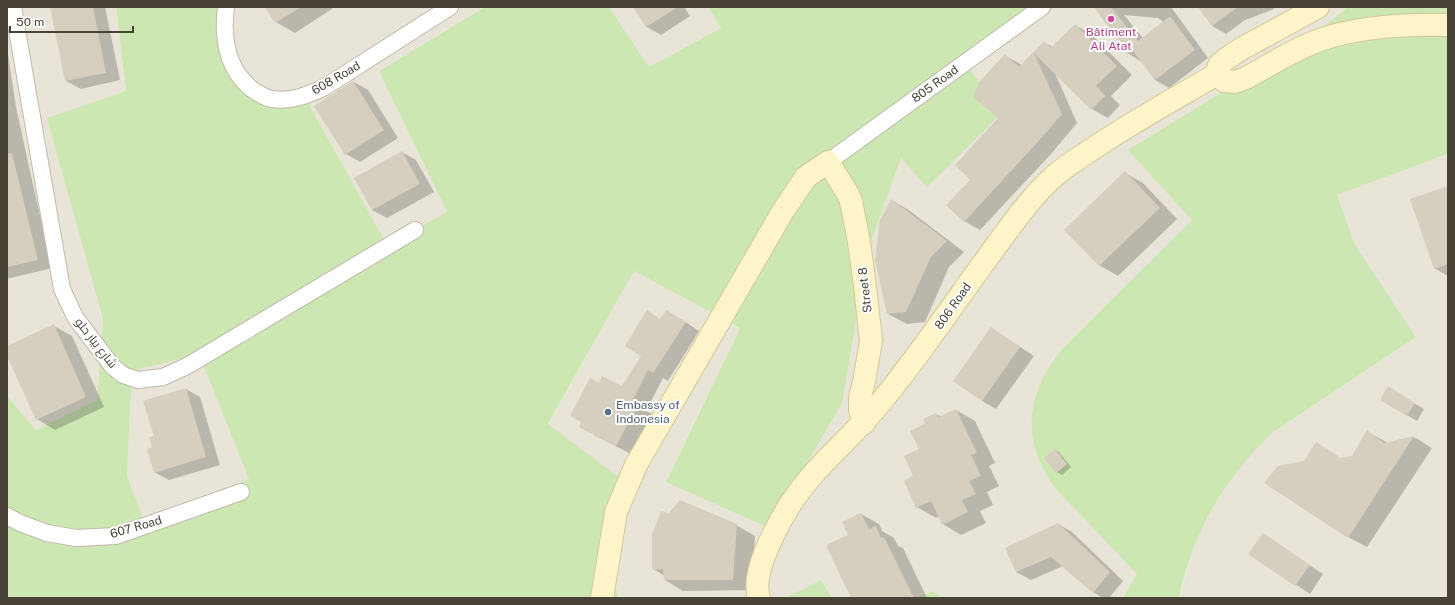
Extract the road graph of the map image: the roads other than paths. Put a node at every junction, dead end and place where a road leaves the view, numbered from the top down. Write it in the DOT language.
graph roads {
  1 [pos="13,7"];
  2 [pos="226,7"];
  3 [pos="450,7"];
  4 [pos="1042,7"];
  5 [pos="1318,7"];
  6 [pos="1448,25"];
  7 [pos="1217,74"];
  8 [pos="828,162"];
  9 [pos="415,230"];
  10 [pos="864,423"];
  11 [pos="241,492"];
  12 [pos="7,516"];
  13 [pos="602,598"];
  14 [pos="759,598"];
  1 -- 9 [label="street, شارع بيار حلو"];
  2 -- 3 [label="street, 608 Road"];
  4 -- 8 [label="street, 805 Road"];
  5 -- 7 [label="street"];
  6 -- 7 [label="street"];
  7 -- 10 [label="street, 806 Road"];
  8 -- 10 [label="street, Street 8"];
  8 -- 13 [label="street"];
  10 -- 14 [label="street, 806 Road"];
  11 -- 12 [label="street, 607 Road"];
}
